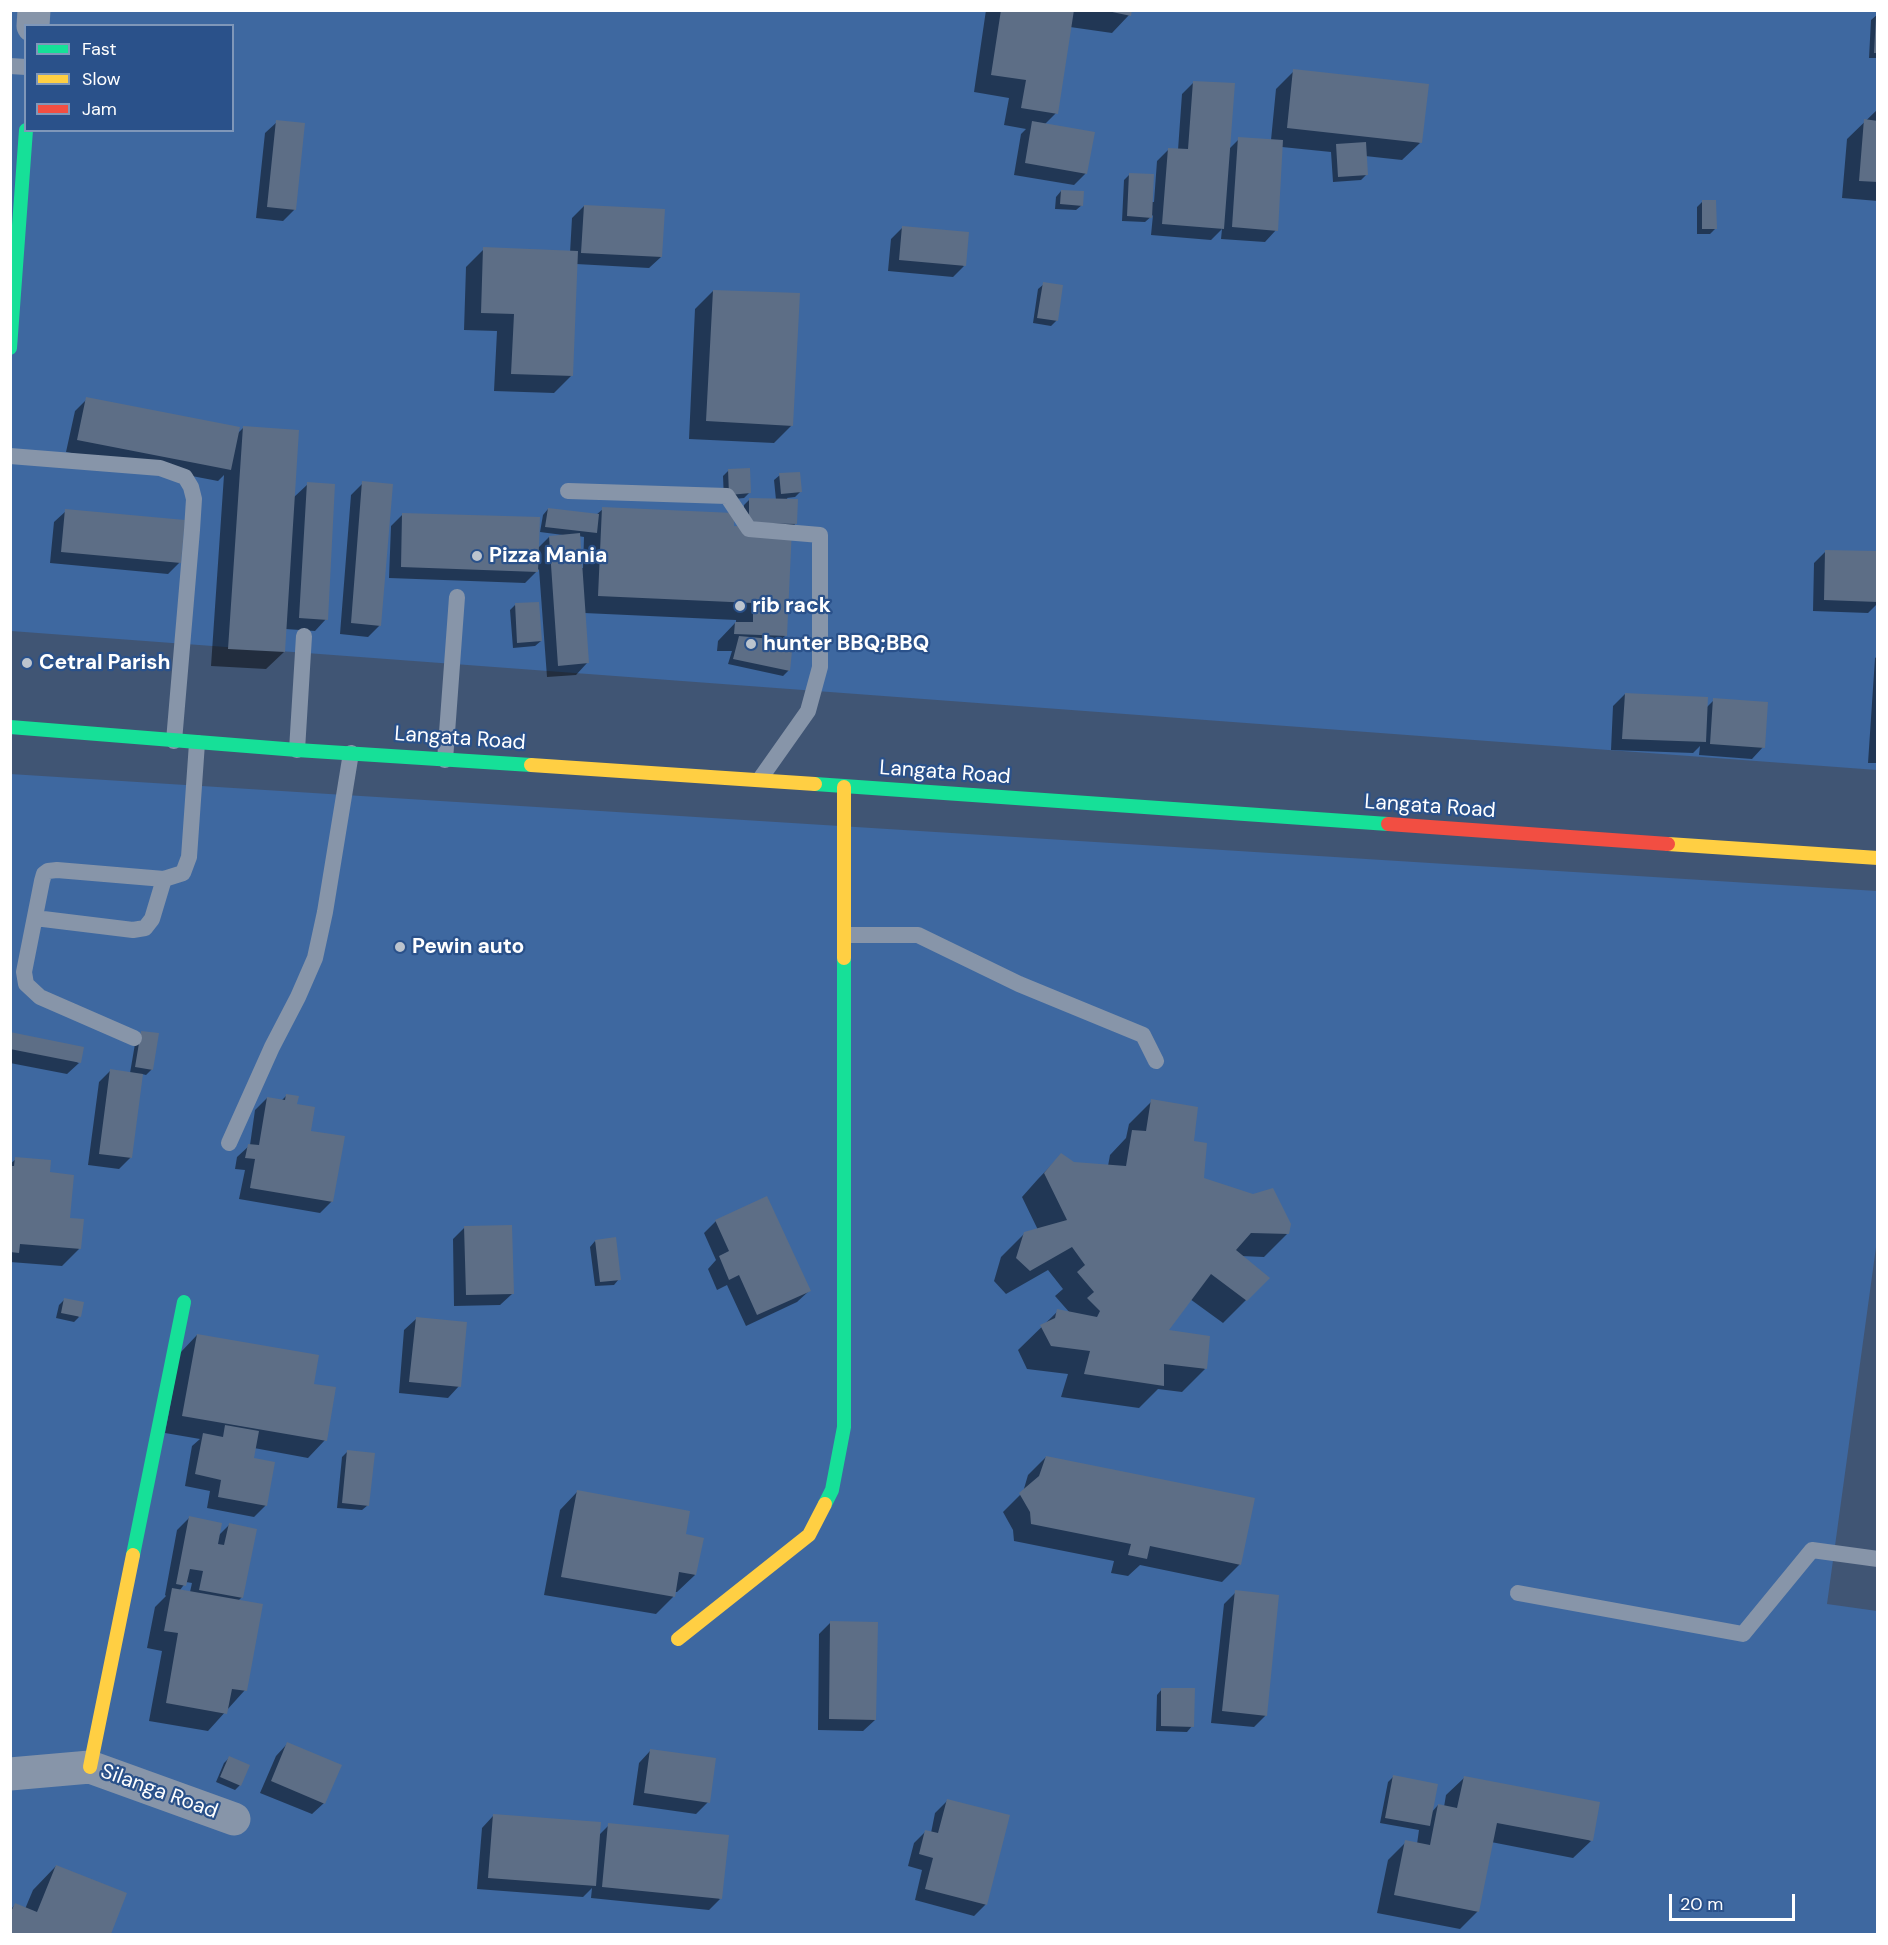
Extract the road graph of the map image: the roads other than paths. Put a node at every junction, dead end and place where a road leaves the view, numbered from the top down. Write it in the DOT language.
graph roads {
  1 [pos="26,132"];
  2 [pos="10,348"];
  3 [pos="10,456"];
  4 [pos="568,491"];
  5 [pos="457,597"];
  6 [pos="304,636"];
  7 [pos="10,727"];
  8 [pos="174,741"];
  9 [pos="197,743"];
  10 [pos="297,750"];
  11 [pos="351,753"];
  12 [pos="445,760"];
  13 [pos="760,779"];
  14 [pos="844,787"];
  15 [pos="1878,858"];
  16 [pos="164,879"];
  17 [pos="35,918"];
  18 [pos="844,935"];
  19 [pos="134,1038"];
  20 [pos="1156,1061"];
  21 [pos="229,1143"];
  22 [pos="184,1302"];
  23 [pos="1878,1559"];
  24 [pos="1518,1593"];
  25 [pos="678,1639"];
  26 [pos="90,1767"];
  27 [pos="10,1774"];
  28 [pos="234,1819"];
  1 -- 2 [label="main road"];
  3 -- 8 [label="lane"];
  4 -- 13 [label="lane"];
  5 -- 12 [label="lane"];
  6 -- 10 [label="lane"];
  7 -- 8 [label="main road, Langata Road"];
  8 -- 9 [label="main road, Langata Road"];
  9 -- 10 [label="main road, Langata Road"];
  9 -- 16 [label="lane"];
  10 -- 11 [label="main road, Langata Road"];
  11 -- 12 [label="main road, Langata Road"];
  11 -- 21 [label="lane"];
  12 -- 13 [label="main road, Langata Road"];
  13 -- 14 [label="main road, Langata Road"];
  14 -- 15 [label="main road, Langata Road"];
  14 -- 18 [label="main road"];
  16 -- 17 [label="lane"];
  16 -- 17 [label="lane"];
  17 -- 19 [label="lane"];
  18 -- 20 [label="lane"];
  18 -- 25 [label="main road"];
  22 -- 26 [label="main road"];
  23 -- 24 [label="lane"];
  26 -- 27 [label="street, Silanga Road"];
  26 -- 28 [label="street, Silanga Road"];
}
